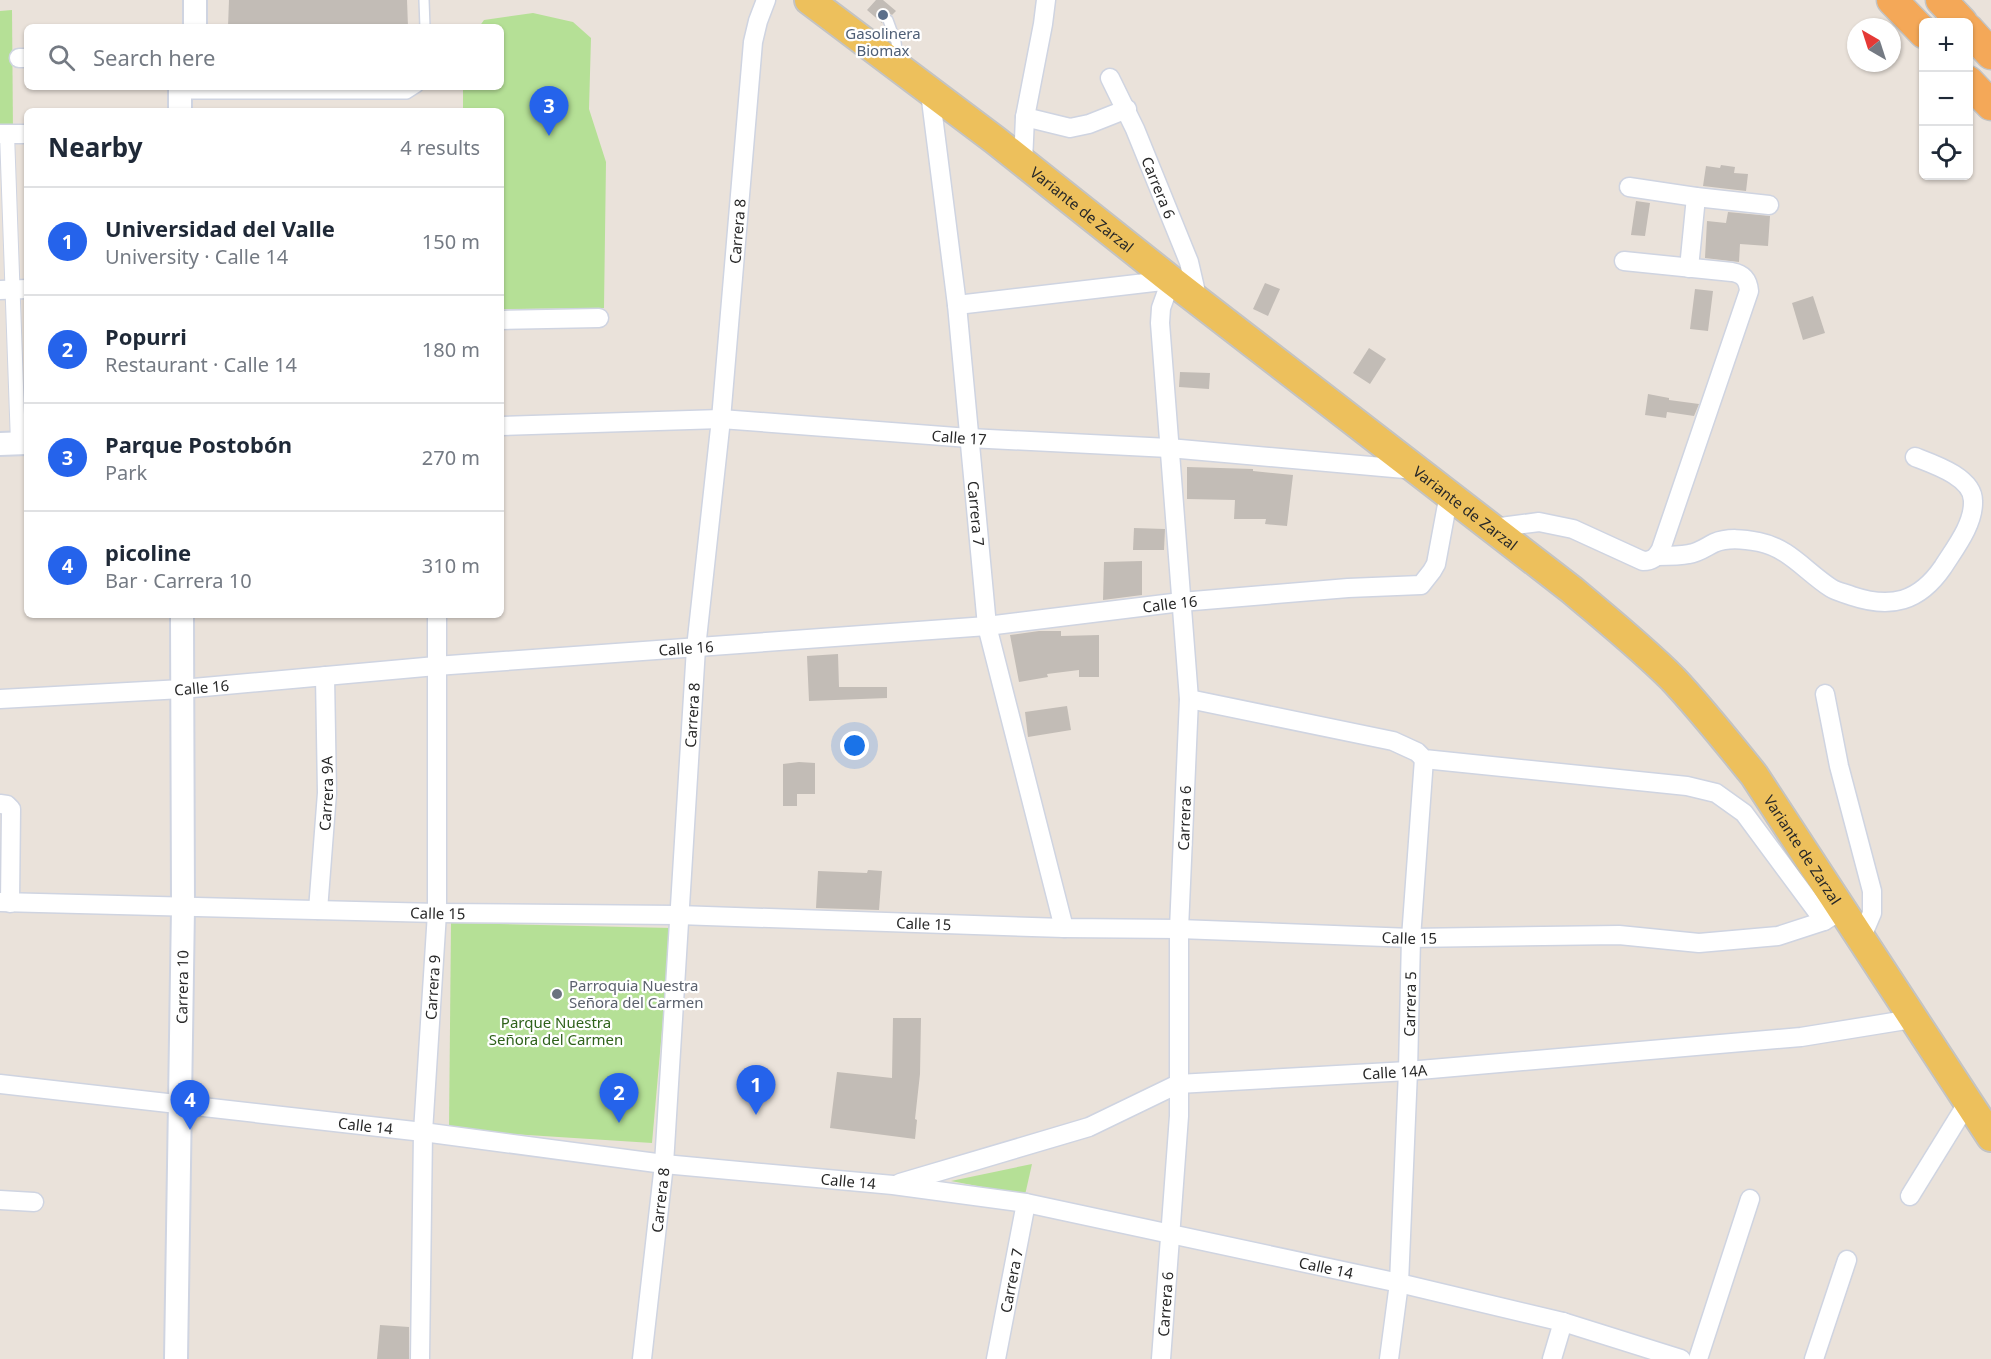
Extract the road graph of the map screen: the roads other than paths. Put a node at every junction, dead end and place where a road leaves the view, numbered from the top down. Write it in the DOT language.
graph roads {
  1 [pos="180,0"];
  2 [pos="195,0"];
  3 [pos="424,0"];
  4 [pos="766,0"];
  5 [pos="809,0"];
  6 [pos="1046,0"];
  7 [pos="1892,0"];
  8 [pos="1941,0"];
  9 [pos="1958,18"];
  10 [pos="888,20"];
  11 [pos="180,24"];
  12 [pos="195,24"];
  13 [pos="425,24"];
  14 [pos="1919,29"];
  15 [pos="1973,34"];
  16 [pos="1991,54"];
  17 [pos="899,68"];
  18 [pos="1110,78"];
  19 [pos="1973,86"];
  20 [pos="413,90"];
  21 [pos="930,92"];
  22 [pos="187,97"];
  23 [pos="1991,105"];
  24 [pos="1127,109"];
  25 [pos="1025,117"];
  26 [pos="3,134"];
  27 [pos="24,134"];
  28 [pos="1023,162"];
  29 [pos="1629,187"];
  30 [pos="1696,197"];
  31 [pos="1769,205"];
  32 [pos="1624,261"];
  33 [pos="1689,268"];
  34 [pos="1171,280"];
  35 [pos="14,289"];
  36 [pos="1198,301"];
  37 [pos="957,304"];
  38 [pos="599,318"];
  39 [pos="504,320"];
  40 [pos="722,419"];
  41 [pos="504,426"];
  42 [pos="969,438"];
  43 [pos="15,443"];
  44 [pos="1169,448"];
  45 [pos="1915,457"];
  46 [pos="1417,471"];
  47 [pos="1449,494"];
  48 [pos="1493,528"];
  49 [pos="1657,556"];
  50 [pos="1181,602"];
  51 [pos="182,618"];
  52 [pos="437,618"];
  53 [pos="987,626"];
  54 [pos="696,648"];
  55 [pos="436,666"];
  56 [pos="325,676"];
  57 [pos="182,689"];
  58 [pos="1825,694"];
  59 [pos="0,699"];
  60 [pos="1189,699"];
  61 [pos="1424,759"];
  62 [pos="0,804"];
  63 [pos="5,902"];
  64 [pos="183,908"];
  65 [pos="318,910"];
  66 [pos="437,913"];
  67 [pos="678,915"];
  68 [pos="1833,915"];
  69 [pos="1064,928"];
  70 [pos="1179,929"];
  71 [pos="1411,938"];
  72 [pos="1861,939"];
  73 [pos="1912,1019"];
  74 [pos="1408,1071"];
  75 [pos="0,1084"];
  76 [pos="1179,1084"];
  77 [pos="1968,1102"];
  78 [pos="181,1103"];
  79 [pos="423,1132"];
  80 [pos="1991,1137"];
  81 [pos="664,1164"];
  82 [pos="893,1185"];
  83 [pos="1910,1196"];
  84 [pos="1750,1199"];
  85 [pos="0,1200"];
  86 [pos="34,1202"];
  87 [pos="1026,1203"];
  88 [pos="1170,1235"];
  89 [pos="1847,1260"];
  90 [pos="1399,1283"];
  91 [pos="1563,1322"];
  92 [pos="176,1359"];
  93 [pos="420,1359"];
  94 [pos="642,1359"];
  95 [pos="996,1359"];
  96 [pos="1161,1359"];
  97 [pos="1389,1359"];
  98 [pos="1552,1359"];
  99 [pos="1681,1359"];
  100 [pos="1698,1359"];
  101 [pos="1814,1359"];
  1 -- 11 [label="street"];
  2 -- 12 [label="street"];
  3 -- 13 [label="lane"];
  4 -- 40 [label="street, Carrera 8"];
  5 -- 17 [label="main road, Variante de Zarzal"];
  6 -- 25 [label="street"];
  7 -- 14 [label="highway"];
  8 -- 9 [label="highway"];
  10 -- 17 [label="lane"];
  15 -- 16 [label="highway"];
  17 -- 21 [label="main road, Variante de Zarzal"];
  18 -- 24 [label="street, Carrera 6"];
  19 -- 23 [label="highway"];
  20 -- 22 [label="lane"];
  21 -- 28 [label="main road, Variante de Zarzal"];
  21 -- 37 [label="street, Carrera 7"];
  24 -- 25 [label="street"];
  24 -- 36 [label="street, Carrera 6"];
  25 -- 28 [label="street"];
  26 -- 27 [label="street"];
  26 -- 35 [label="street"];
  28 -- 34 [label="main road, Variante de Zarzal"];
  29 -- 30 [label="street"];
  30 -- 31 [label="street"];
  30 -- 33 [label="street"];
  32 -- 33 [label="street"];
  33 -- 49 [label="street"];
  34 -- 36 [label="main road, Variante de Zarzal"];
  34 -- 37 [label="street"];
  34 -- 44 [label="street, Carrera 6"];
  35 -- 43 [label="street"];
  36 -- 46 [label="main road, Variante de Zarzal"];
  37 -- 42 [label="street, Carrera 7"];
  38 -- 39 [label="street"];
  40 -- 41 [label="street, Calle 17"];
  40 -- 42 [label="street, Calle 17"];
  40 -- 54 [label="street, Carrera 8"];
  42 -- 44 [label="street, Calle 17"];
  42 -- 53 [label="street, Carrera 7"];
  44 -- 46 [label="street, Calle 17"];
  44 -- 50 [label="street, Carrera 6"];
  45 -- 49 [label="street"];
  46 -- 47 [label="main road, Variante de Zarzal"];
  47 -- 48 [label="main road, Variante de Zarzal"];
  47 -- 50 [label="street, Calle 16"];
  48 -- 49 [label="street"];
  48 -- 68 [label="main road, Variante de Zarzal"];
  50 -- 53 [label="street, Calle 16"];
  50 -- 60 [label="street, Carrera 6"];
  51 -- 57 [label="street, Carrera 10"];
  52 -- 55 [label="street, Carrera 9"];
  53 -- 54 [label="street, Calle 16"];
  53 -- 69 [label="street, Carrera 7"];
  54 -- 55 [label="street, Calle 16"];
  54 -- 67 [label="street, Carrera 8"];
  55 -- 56 [label="street, Calle 16"];
  55 -- 66 [label="street, Carrera 9"];
  56 -- 57 [label="street, Calle 16"];
  56 -- 65 [label="street, Carrera 9A"];
  57 -- 59 [label="street, Calle 16"];
  57 -- 64 [label="street, Carrera 10"];
  58 -- 72 [label="street"];
  60 -- 61 [label="street"];
  60 -- 70 [label="street, Carrera 6"];
  61 -- 68 [label="street"];
  61 -- 71 [label="street, Carrera 5"];
  62 -- 63 [label="street"];
  63 -- 64 [label="street, Calle 15"];
  64 -- 65 [label="street, Calle 15"];
  64 -- 78 [label="street, Carrera 10"];
  65 -- 66 [label="street, Calle 15"];
  66 -- 67 [label="street, Calle 15"];
  66 -- 79 [label="street, Carrera 9"];
  67 -- 69 [label="street, Calle 15"];
  67 -- 81 [label="street, Carrera 8"];
  68 -- 71 [label="street, Calle 15"];
  68 -- 72 [label="main road, Variante de Zarzal"];
  69 -- 70 [label="street, Calle 15"];
  70 -- 71 [label="street, Calle 15"];
  70 -- 76 [label="street, Carrera 6"];
  71 -- 74 [label="street, Carrera 5"];
  72 -- 73 [label="main road, Variante de Zarzal"];
  73 -- 74 [label="street, Calle 14A"];
  73 -- 77 [label="main road, Variante de Zarzal"];
  74 -- 76 [label="street, Calle 14A"];
  74 -- 90 [label="street, Carrera 5"];
  75 -- 78 [label="street, Calle 14"];
  76 -- 82 [label="street, Calle 14A"];
  76 -- 88 [label="street, Carrera 6"];
  77 -- 80 [label="main road, Variante de Zarzal"];
  77 -- 83 [label="street"];
  78 -- 79 [label="street, Calle 14"];
  78 -- 92 [label="street, Carrera 10"];
  79 -- 81 [label="street, Calle 14"];
  79 -- 93 [label="street, Carrera 9"];
  81 -- 82 [label="street, Calle 14"];
  81 -- 94 [label="street, Carrera 8"];
  82 -- 87 [label="street, Calle 14"];
  84 -- 100 [label="street"];
  85 -- 86 [label="street"];
  87 -- 88 [label="street, Calle 14"];
  87 -- 95 [label="street, Carrera 7"];
  88 -- 90 [label="street, Calle 14"];
  88 -- 96 [label="street, Carrera 6"];
  89 -- 101 [label="street"];
  90 -- 91 [label="street, Calle 14"];
  90 -- 97 [label="street, Carrera 5"];
  91 -- 98 [label="street"];
  91 -- 99 [label="street, Calle 14"];
}
